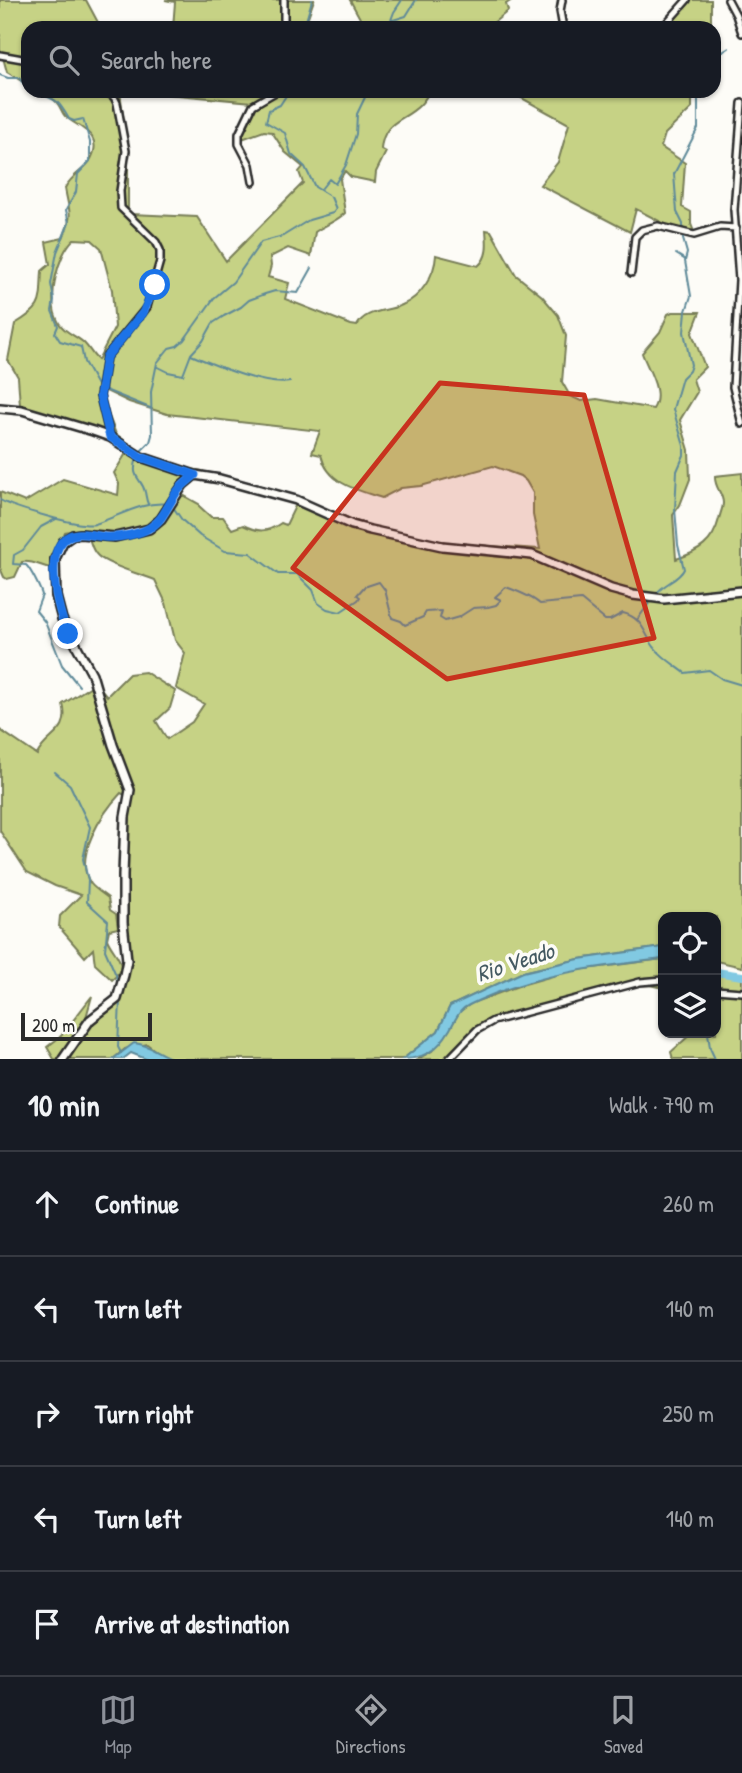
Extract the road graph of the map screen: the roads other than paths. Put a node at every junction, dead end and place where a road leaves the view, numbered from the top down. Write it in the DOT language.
graph roads {
  1 [pos="284,0"];
  2 [pos="562,0"];
  3 [pos="687,0"];
  4 [pos="728,0"];
  5 [pos="284,21"];
  6 [pos="563,21"];
  7 [pos="668,21"];
  8 [pos="742,33"];
  9 [pos="0,55"];
  10 [pos="21,59"];
  11 [pos="114,98"];
  12 [pos="265,98"];
  13 [pos="742,103"];
  14 [pos="253,182"];
  15 [pos="736,228"];
  16 [pos="631,273"];
  17 [pos="0,408"];
  18 [pos="742,424"];
  19 [pos="110,437"];
  20 [pos="195,475"];
  21 [pos="742,591"];
  22 [pos="658,980"];
  23 [pos="721,990"];
  24 [pos="742,992"];
  25 [pos="62,1059"];
  26 [pos="449,1059"];
  1 -- 5 [label="street"];
  2 -- 6 [label="street"];
  3 -- 7 [label="street"];
  4 -- 8 [label="street"];
  9 -- 10 [label="street"];
  11 -- 19 [label="street"];
  12 -- 14 [label="street"];
  13 -- 15 [label="street"];
  15 -- 16 [label="street"];
  15 -- 18 [label="street"];
  17 -- 19 [label="street"];
  19 -- 20 [label="street"];
  20 -- 21 [label="street"];
  20 -- 25 [label="street"];
  22 -- 26 [label="street"];
  23 -- 24 [label="street"];
}
